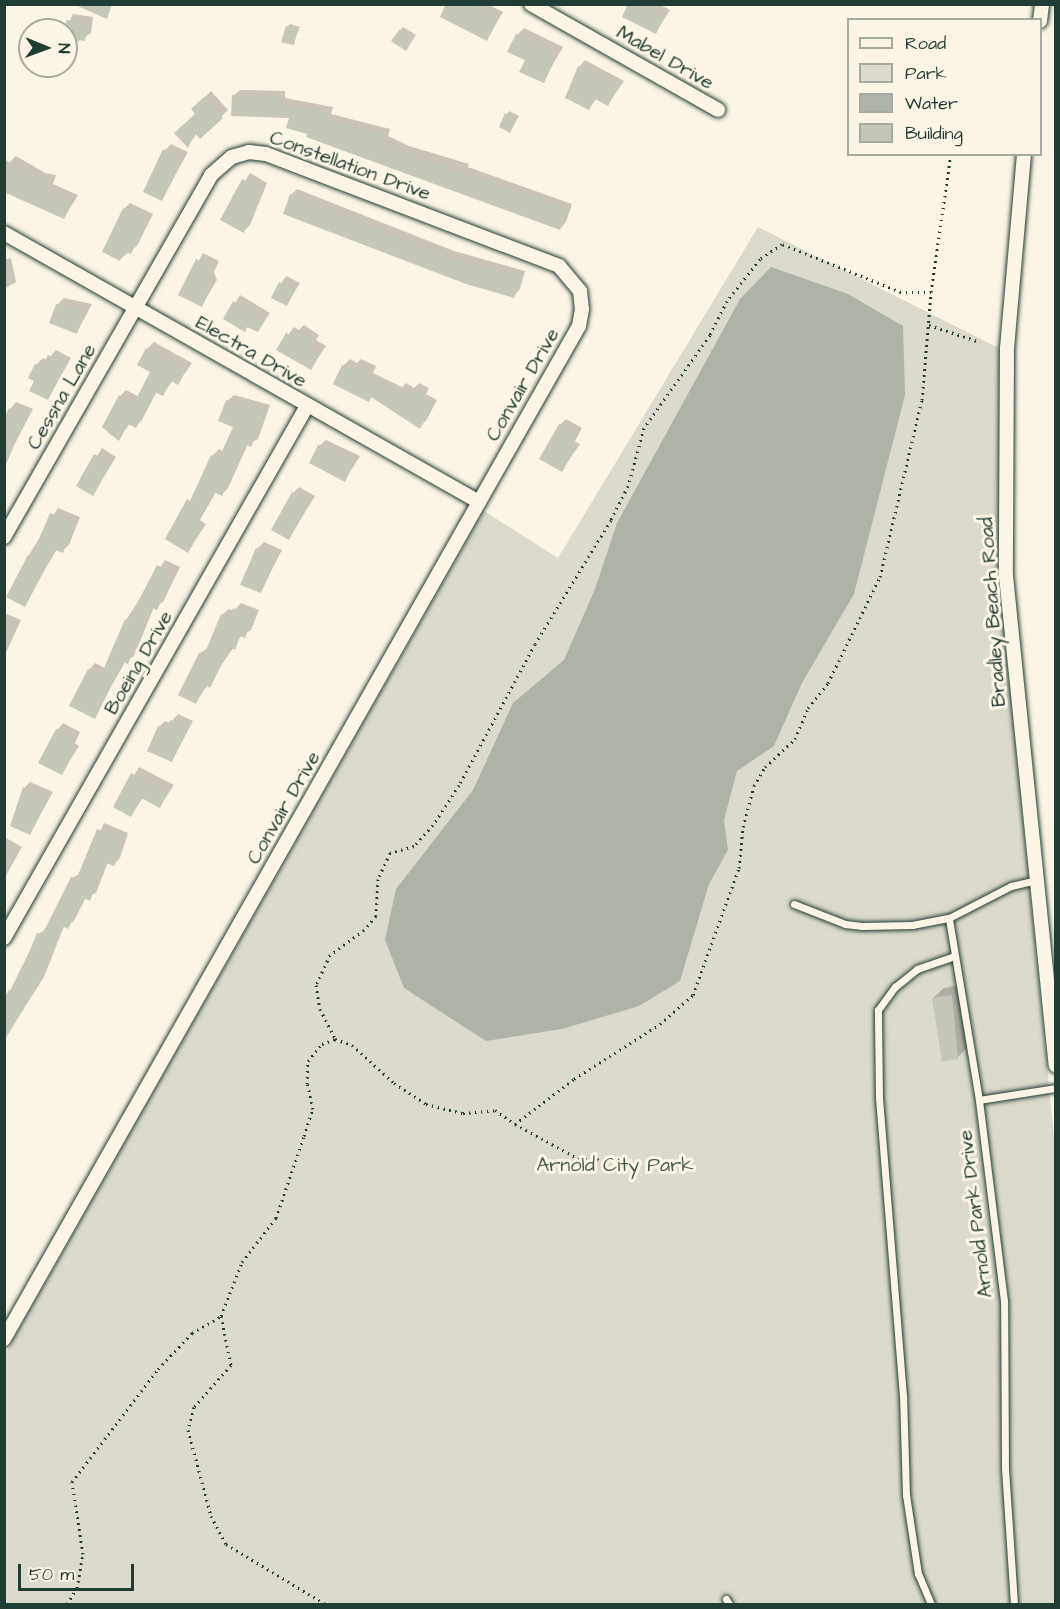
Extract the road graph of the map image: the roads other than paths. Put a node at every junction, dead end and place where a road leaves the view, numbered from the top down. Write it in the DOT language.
graph roads {
  1 [pos="531,4"];
  2 [pos="718,110"];
  3 [pos="1024,156"];
  4 [pos="4,233"];
  5 [pos="580,291"];
  6 [pos="135,308"];
  7 [pos="307,406"];
  8 [pos="479,502"];
  9 [pos="4,537"];
  10 [pos="1036,880"];
  11 [pos="794,904"];
  12 [pos="949,918"];
  13 [pos="4,938"];
  14 [pos="954,956"];
  15 [pos="1056,1065"];
  16 [pos="1056,1088"];
  17 [pos="979,1100"];
  18 [pos="4,1340"];
  19 [pos="931,1605"];
  20 [pos="1014,1605"];
  1 -- 2 [label="street, Mabel Drive"];
  3 -- 10 [label="street, Bradley Beach Road"];
  4 -- 6 [label="street, Electra Drive"];
  5 -- 6 [label="street, Constellation Drive"];
  5 -- 8 [label="street, Convair Drive"];
  6 -- 7 [label="street, Electra Drive"];
  6 -- 9 [label="street, Cessna Lane"];
  7 -- 8 [label="street, Electra Drive"];
  7 -- 13 [label="street, Boeing Drive"];
  8 -- 18 [label="street, Convair Drive"];
  10 -- 12 [label="lane"];
  10 -- 15 [label="street, Bradley Beach Road"];
  11 -- 12 [label="lane"];
  12 -- 14 [label="lane, Arnold Park Drive"];
  14 -- 17 [label="lane, Arnold Park Drive"];
  14 -- 19 [label="lane"];
  16 -- 17 [label="lane"];
  17 -- 20 [label="lane, Arnold Park Drive"];
}
